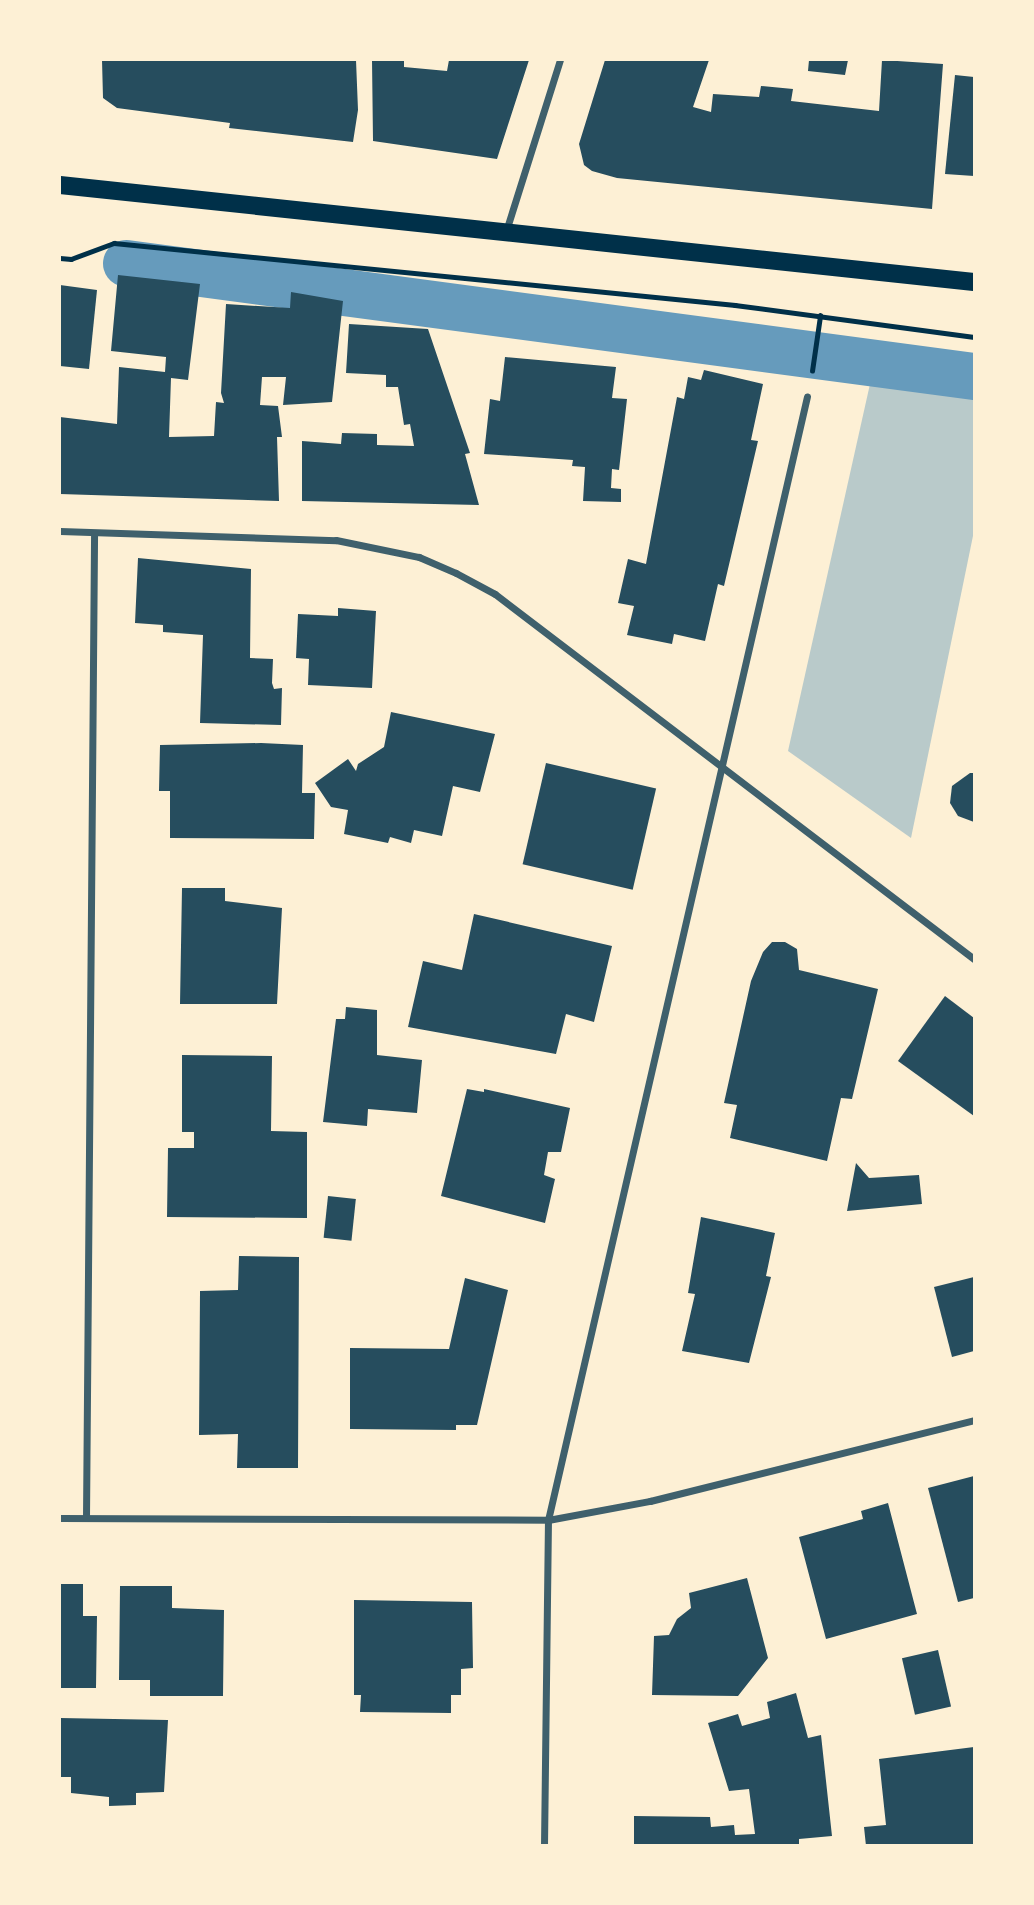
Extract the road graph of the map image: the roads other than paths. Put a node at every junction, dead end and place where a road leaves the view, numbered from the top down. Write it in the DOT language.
graph roads {
  1 [pos="560,60"];
  2 [pos="60,186"];
  3 [pos="505,232"];
  4 [pos="975,282"];
  5 [pos="807,396"];
  6 [pos="60,531"];
  7 [pos="93,533"];
  8 [pos="721,766"];
  9 [pos="975,959"];
  10 [pos="975,1420"];
  11 [pos="60,1518"];
  12 [pos="86,1518"];
  13 [pos="548,1520"];
  14 [pos="544,1846"];
  1 -- 3 [label="street"];
  2 -- 3 [label="main road"];
  3 -- 4 [label="main road"];
  5 -- 8 [label="street"];
  6 -- 7 [label="street"];
  7 -- 8 [label="street"];
  7 -- 12 [label="street"];
  8 -- 9 [label="street"];
  8 -- 13 [label="street"];
  10 -- 13 [label="street"];
  11 -- 12 [label="street"];
  12 -- 13 [label="street"];
  13 -- 14 [label="street"];
}
